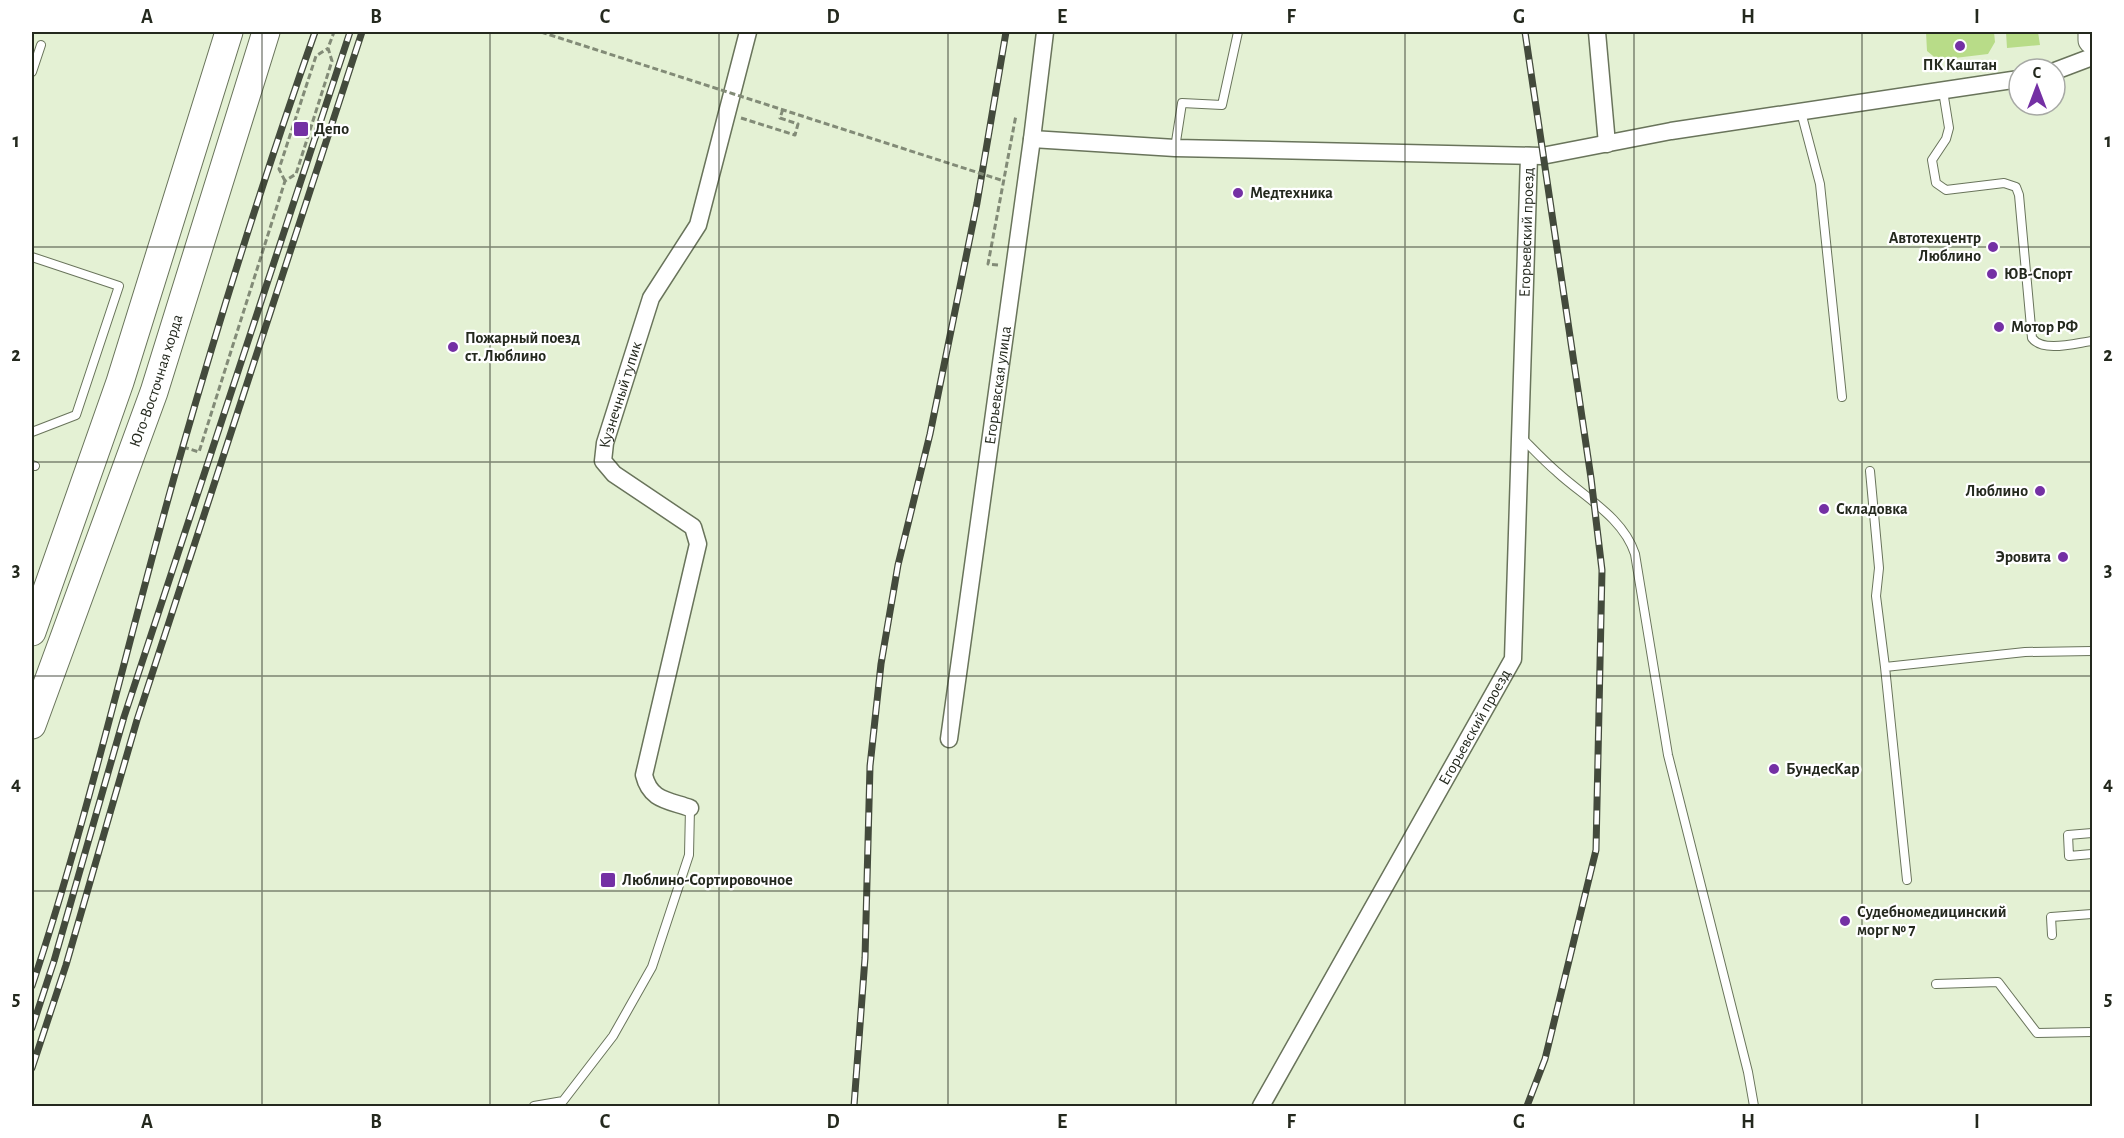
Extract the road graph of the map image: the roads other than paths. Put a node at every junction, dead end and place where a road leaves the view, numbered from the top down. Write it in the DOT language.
graph roads {
  1 [pos="230,32"];
  2 [pos="266,32"];
  3 [pos="748,32"];
  4 [pos="1045,32"];
  5 [pos="1238,32"];
  6 [pos="1597,32"];
  7 [pos="2092,32"];
  8 [pos="2092,40"];
  9 [pos="41,45"];
  10 [pos="2092,57"];
  11 [pos="2067,66"];
  12 [pos="32,72"];
  13 [pos="2007,81"];
  14 [pos="1943,91"];
  15 [pos="1801,112"];
  16 [pos="1032,140"];
  17 [pos="1606,144"];
  18 [pos="1175,148"];
  19 [pos="1528,156"];
  20 [pos="32,257"];
  21 [pos="2092,341"];
  22 [pos="1842,397"];
  23 [pos="32,432"];
  24 [pos="1520,436"];
  25 [pos="1870,471"];
  26 [pos="32,632"];
  27 [pos="2092,651"];
  28 [pos="1885,667"];
  29 [pos="32,725"];
  30 [pos="949,739"];
  31 [pos="690,808"];
  32 [pos="2092,833"];
  33 [pos="2092,854"];
  34 [pos="1907,880"];
  35 [pos="2092,914"];
  36 [pos="2052,935"];
  37 [pos="1936,984"];
  38 [pos="2092,1032"];
  39 [pos="534,1107"];
  40 [pos="1261,1107"];
  41 [pos="1754,1107"];
  1 -- 26 [label="main road, Юго-Восточная хорда"];
  2 -- 29 [label="main road, Юго-Восточная хорда"];
  3 -- 31 [label="street, Кузнечный тупик"];
  4 -- 16 [label="street, Егорьевская улица"];
  5 -- 18 [label="lane"];
  6 -- 17 [label="street"];
  7 -- 8 [label="main road"];
  9 -- 12 [label="lane"];
  10 -- 11 [label="street"];
  13 -- 14 [label="street, Егорьевский проезд"];
  14 -- 15 [label="street, Егорьевский проезд"];
  14 -- 21 [label="lane"];
  15 -- 17 [label="street, Егорьевский проезд"];
  15 -- 22 [label="lane"];
  16 -- 18 [label="street, Егорьевский проезд"];
  16 -- 30 [label="street, Егорьевская улица"];
  17 -- 19 [label="street, Егорьевский проезд"];
  18 -- 19 [label="street, Егорьевский проезд"];
  19 -- 24 [label="street, Егорьевский проезд"];
  20 -- 23 [label="lane"];
  24 -- 40 [label="street, Егорьевский проезд"];
  24 -- 41 [label="lane"];
  25 -- 28 [label="lane"];
  27 -- 28 [label="lane"];
  28 -- 34 [label="lane"];
  31 -- 39 [label="lane"];
  32 -- 33 [label="lane"];
  35 -- 36 [label="lane"];
  37 -- 38 [label="lane"];
}
